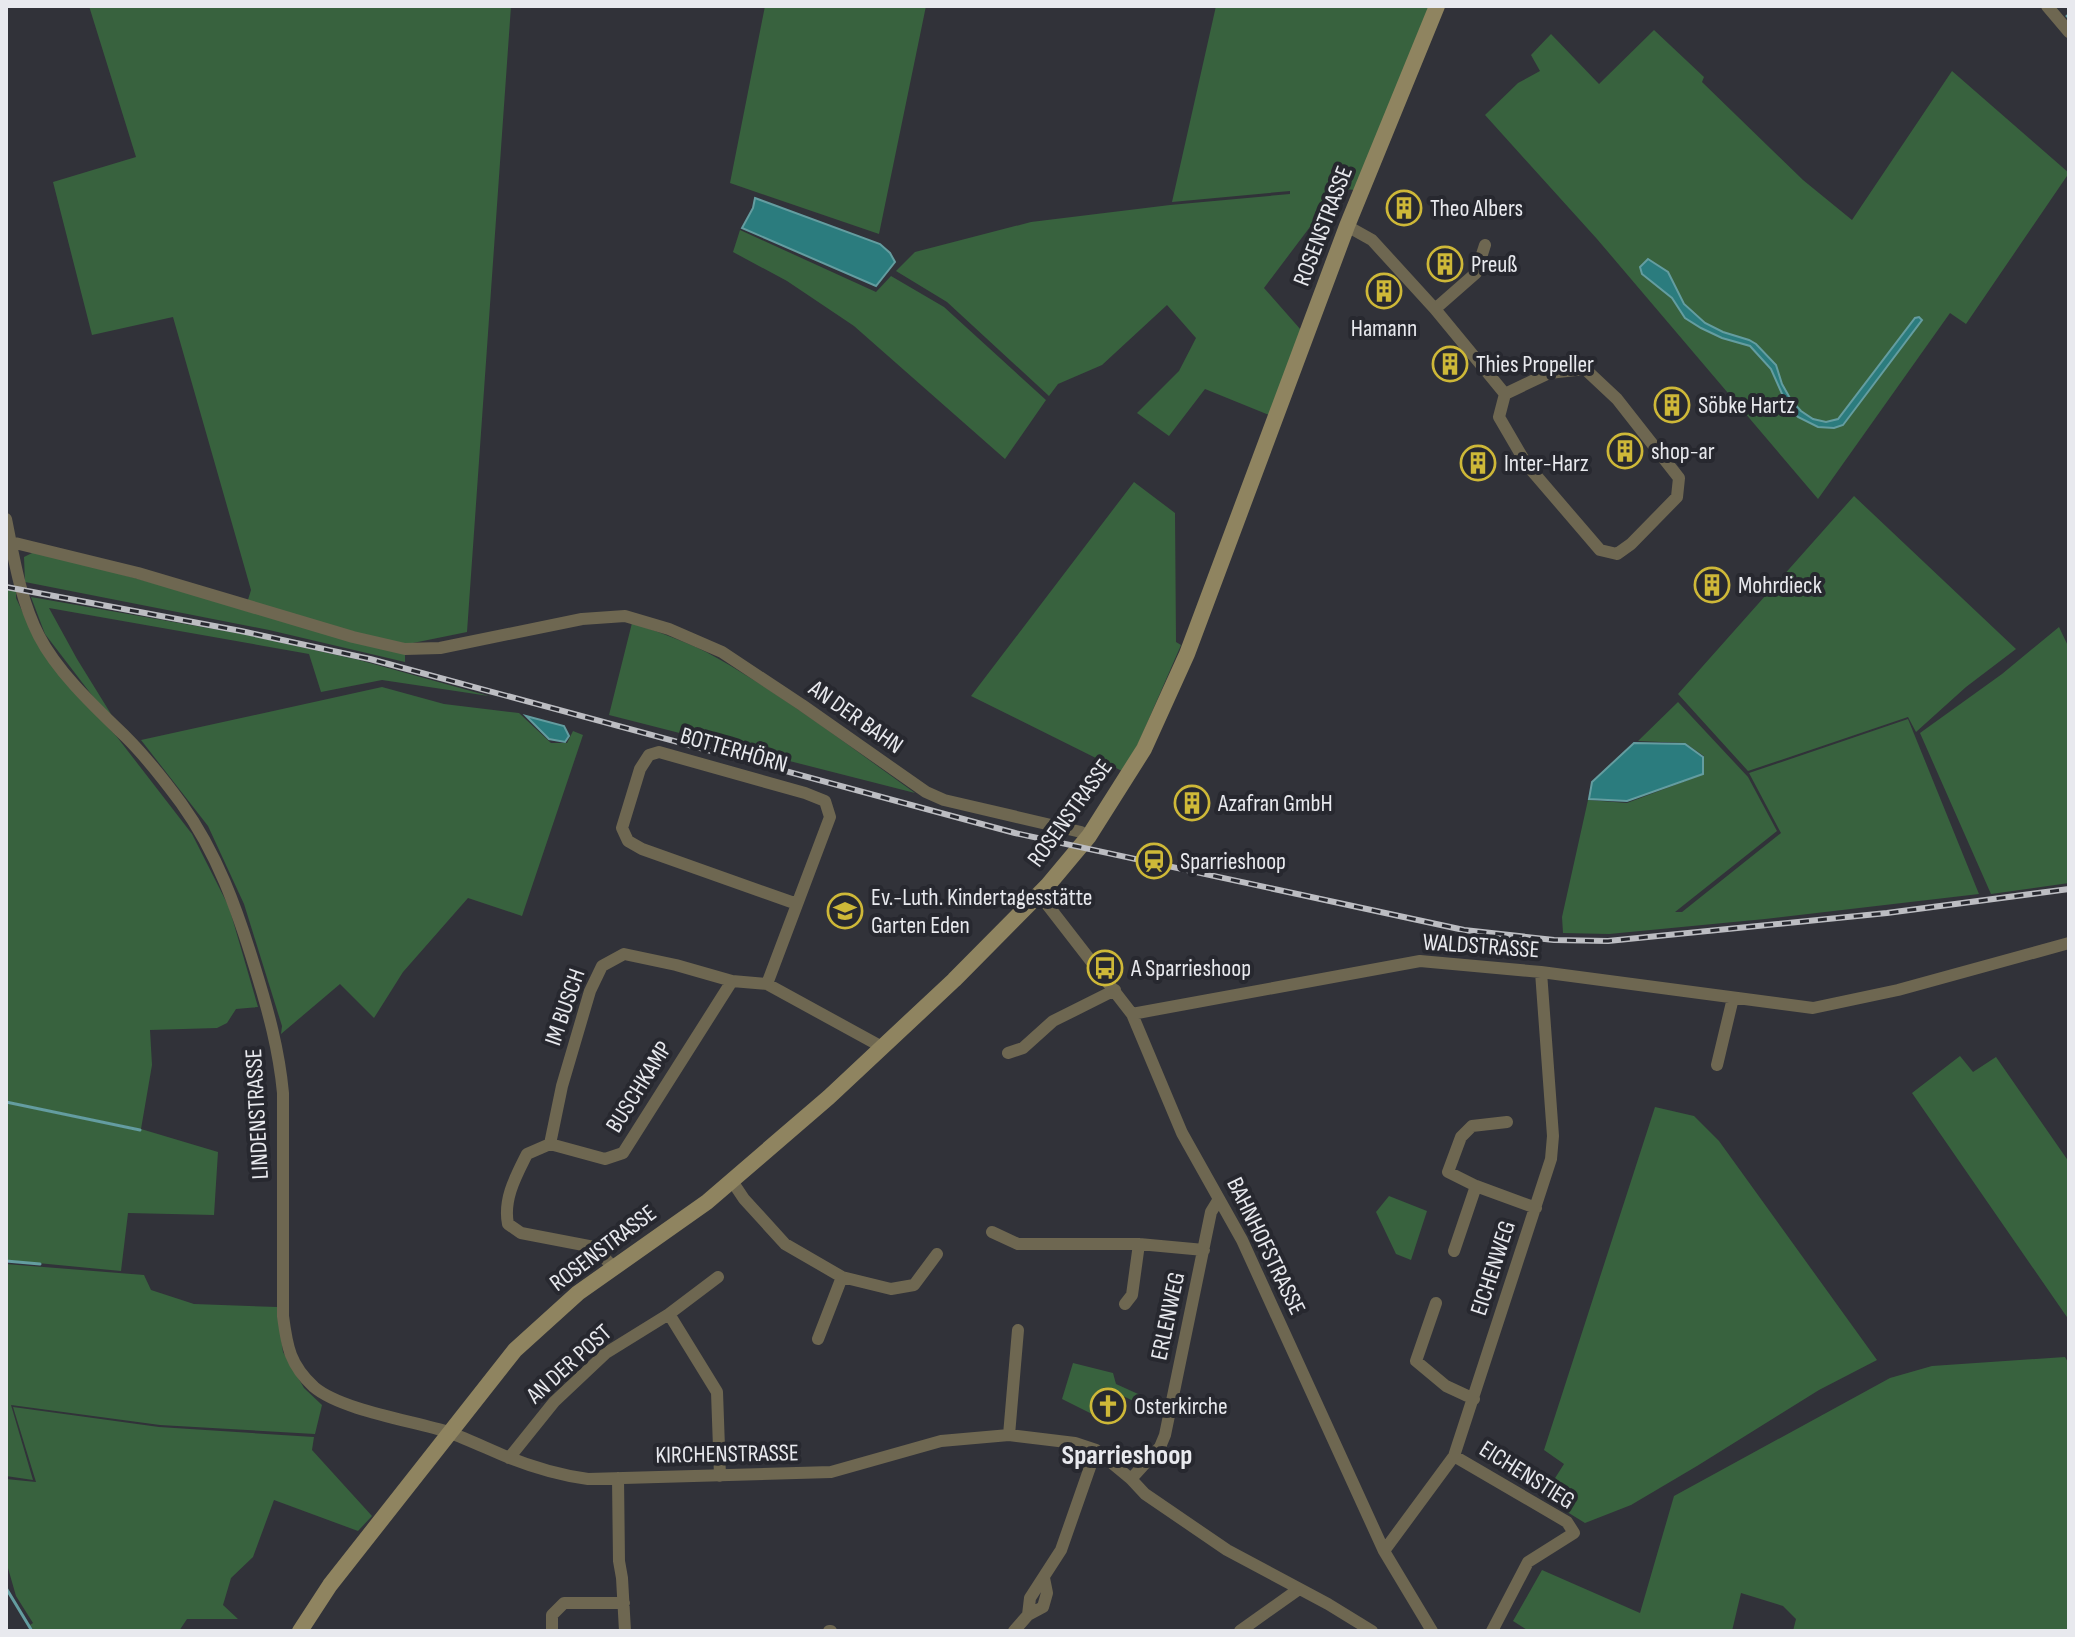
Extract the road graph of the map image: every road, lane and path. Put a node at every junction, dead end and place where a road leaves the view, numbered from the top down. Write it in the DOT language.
graph roads {
  1 [pos="1437,6"];
  2 [pos="2047,6"];
  3 [pos="2069,32"];
  4 [pos="1347,226"];
  5 [pos="1485,245"];
  6 [pos="1435,309"];
  7 [pos="1505,394"];
  8 [pos="6,519"];
  9 [pos="11,542"];
  10 [pos="1089,836"];
  11 [pos="1039,894"];
  12 [pos="797,904"];
  13 [pos="2069,943"];
  14 [pos="1541,972"];
  15 [pos="732,981"];
  16 [pos="767,984"];
  17 [pos="1115,990"];
  18 [pos="1733,998"];
  19 [pos="1132,1014"];
  20 [pos="882,1047"];
  21 [pos="1008,1053"];
  22 [pos="1717,1065"];
  23 [pos="1507,1122"];
  24 [pos="550,1144"];
  25 [pos="732,1181"];
  26 [pos="1476,1186"];
  27 [pos="1219,1199"];
  28 [pos="1536,1208"];
  29 [pos="992,1232"];
  30 [pos="1139,1244"];
  31 [pos="1204,1250"];
  32 [pos="1454,1251"];
  33 [pos="937,1254"];
  34 [pos="614,1268"];
  35 [pos="718,1277"];
  36 [pos="842,1277"];
  37 [pos="1436,1303"];
  38 [pos="1125,1304"];
  39 [pos="669,1314"];
  40 [pos="1018,1330"];
  41 [pos="818,1339"];
  42 [pos="1474,1399"];
  43 [pos="449,1433"];
  44 [pos="1009,1435"];
  45 [pos="1096,1450"];
  46 [pos="1454,1456"];
  47 [pos="509,1458"];
  48 [pos="720,1476"];
  49 [pos="618,1478"];
  50 [pos="1131,1479"];
  51 [pos="1384,1551"];
  52 [pos="1299,1589"];
  53 [pos="624,1603"];
  54 [pos="300,1631"];
  55 [pos="552,1631"];
  56 [pos="625,1631"];
  57 [pos="1014,1631"];
  58 [pos="1240,1631"];
  59 [pos="1372,1631"];
  60 [pos="1432,1631"];
  61 [pos="1492,1631"];
  1 -- 4 [label="main road, ROSENSTRASSE"];
  2 -- 3 [label="street"];
  4 -- 6 [label="street"];
  4 -- 10 [label="main road, ROSENSTRASSE"];
  5 -- 6 [label="street"];
  6 -- 7 [label="street"];
  7 -- 7 [label="street"];
  8 -- 9 [label="street, LINDENSTRASSE"];
  9 -- 10 [label="street, AN DER BAHN"];
  9 -- 43 [label="street, LINDENSTRASSE"];
  10 -- 11 [label="main road, ROSENSTRASSE"];
  11 -- 17 [label="street, BAHNHOFSTRASSE"];
  11 -- 20 [label="main road, ROSENSTRASSE"];
  12 -- 12 [label="street, BOTTERHÖRN"];
  12 -- 16 [label="street, BOTTERHÖRN"];
  13 -- 18 [label="street, WALDSTRASSE"];
  14 -- 18 [label="street, WALDSTRASSE"];
  14 -- 19 [label="street, WALDSTRASSE"];
  14 -- 28 [label="street, EICHENWEG"];
  15 -- 16 [label="street, IM BUSCH"];
  15 -- 24 [label="street, BUSCHKAMP"];
  15 -- 24 [label="street, IM BUSCH"];
  16 -- 20 [label="street, IM BUSCH"];
  17 -- 19 [label="street, BAHNHOFSTRASSE"];
  17 -- 21 [label="street"];
  18 -- 22 [label="street"];
  19 -- 27 [label="street, BAHNHOFSTRASSE"];
  20 -- 25 [label="main road, ROSENSTRASSE"];
  23 -- 26 [label="street"];
  24 -- 34 [label="street"];
  25 -- 34 [label="main road, ROSENSTRASSE"];
  25 -- 36 [label="street"];
  26 -- 28 [label="street"];
  26 -- 32 [label="street"];
  27 -- 31 [label="street, ERLENWEG"];
  27 -- 51 [label="street, BAHNHOFSTRASSE"];
  28 -- 42 [label="street, EICHENWEG"];
  29 -- 30 [label="street"];
  30 -- 31 [label="street"];
  30 -- 38 [label="street"];
  31 -- 50 [label="street, ERLENWEG"];
  33 -- 36 [label="street"];
  34 -- 43 [label="main road, ROSENSTRASSE"];
  35 -- 39 [label="street, AN DER POST"];
  36 -- 41 [label="street"];
  37 -- 42 [label="street"];
  39 -- 47 [label="street, AN DER POST"];
  39 -- 48 [label="street"];
  40 -- 44 [label="street"];
  42 -- 46 [label="street, EICHENWEG"];
  43 -- 47 [label="street, KIRCHENSTRASSE"];
  43 -- 54 [label="main road, ROSENSTRASSE"];
  44 -- 45 [label="street, KIRCHENSTRASSE"];
  44 -- 48 [label="street, KIRCHENSTRASSE"];
  45 -- 50 [label="street, KIRCHENSTRASSE"];
  45 -- 57 [label="street"];
  46 -- 51 [label="street, EICHENWEG"];
  46 -- 61 [label="street, EICHENSTIEG"];
  47 -- 49 [label="street, KIRCHENSTRASSE"];
  48 -- 49 [label="street, KIRCHENSTRASSE"];
  49 -- 53 [label="street"];
  50 -- 52 [label="street, KIRCHENSTRASSE"];
  51 -- 60 [label="street, BAHNHOFSTRASSE"];
  52 -- 58 [label="street"];
  52 -- 59 [label="street, KIRCHENSTRASSE"];
  53 -- 55 [label="street"];
  53 -- 56 [label="street"];
}
